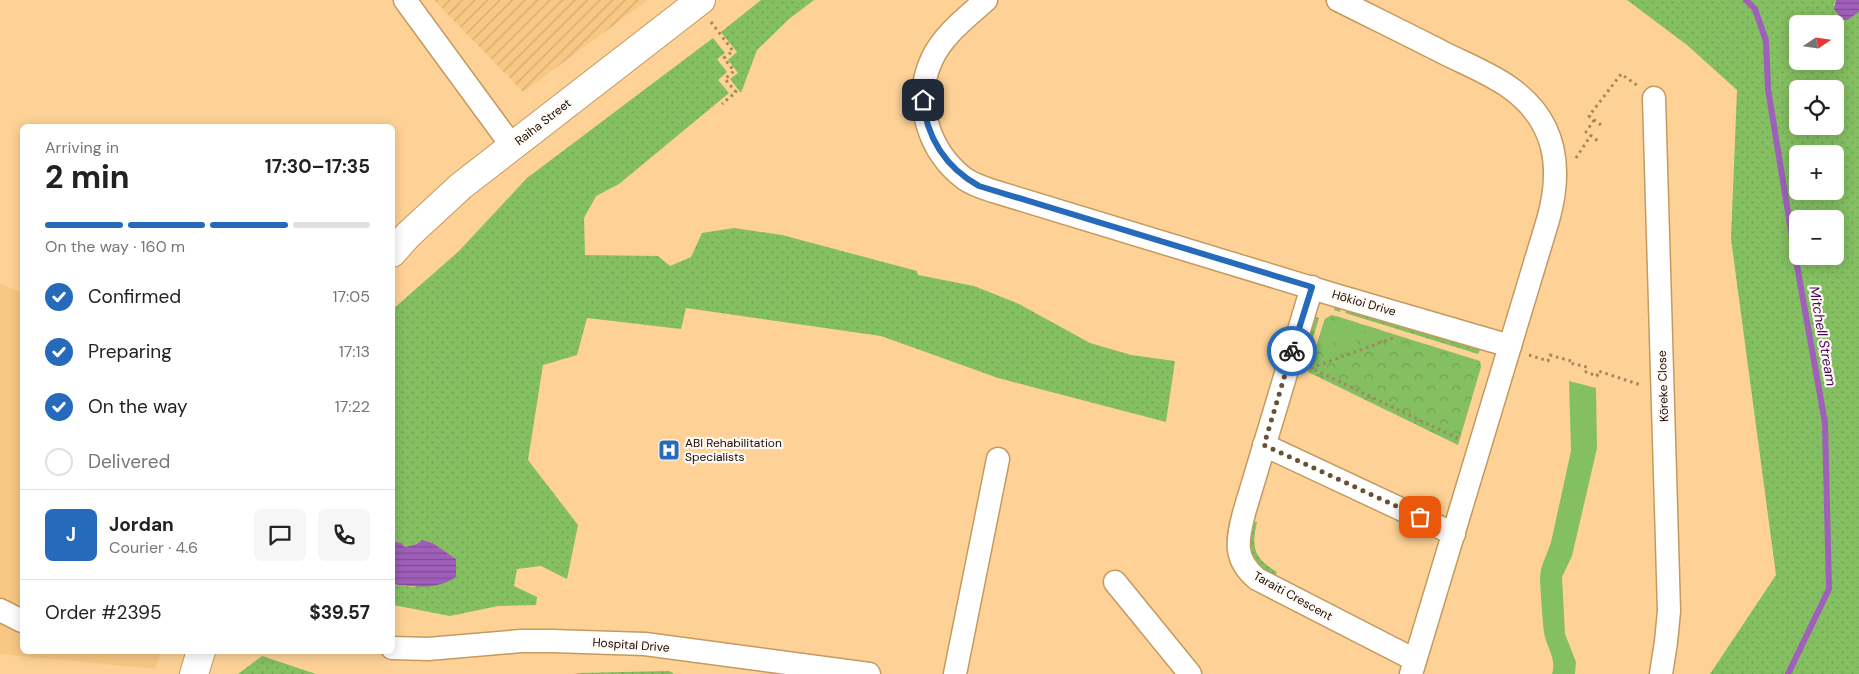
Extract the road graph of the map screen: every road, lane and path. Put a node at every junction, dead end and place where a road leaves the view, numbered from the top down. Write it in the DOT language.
graph roads {
  1 [pos="405,0"];
  2 [pos="701,0"];
  3 [pos="986,0"];
  4 [pos="1338,0"];
  5 [pos="725,40"];
  6 [pos="1654,98"];
  7 [pos="722,104"];
  8 [pos="1594,120"];
  9 [pos="1601,124"];
  10 [pos="1591,135"];
  11 [pos="1598,140"];
  12 [pos="512,146"];
  13 [pos="1581,151"];
  14 [pos="395,249"];
  15 [pos="1312,287"];
  16 [pos="1399,336"];
  17 [pos="1510,346"];
  18 [pos="1533,356"];
  19 [pos="1644,386"];
  20 [pos="1462,441"];
  21 [pos="1264,445"];
  22 [pos="998,459"];
  23 [pos="1454,534"];
  24 [pos="1115,582"];
  25 [pos="0,610"];
  26 [pos="20,619"];
  27 [pos="395,648"];
  28 [pos="200,654"];
  29 [pos="1413,667"];
  30 [pos="863,673"];
  31 [pos="194,674"];
  32 [pos="955,674"];
  33 [pos="1190,674"];
  34 [pos="1661,674"];
  1 -- 12 [label="street"];
  2 -- 12 [label="main road, Raiha Street"];
  3 -- 15 [label="street, Hōkioi Drive"];
  4 -- 17 [label="street"];
  5 -- 7 [label="path"];
  6 -- 8 [label="path"];
  6 -- 34 [label="street, Kōreke Close"];
  8 -- 9 [label="path"];
  8 -- 10 [label="path"];
  10 -- 11 [label="path"];
  10 -- 13 [label="path"];
  12 -- 14 [label="main road, Raiha Street"];
  15 -- 17 [label="street, Hōkioi Drive"];
  15 -- 21 [label="street, Taraiti Crescent"];
  16 -- 20 [label="path"];
  17 -- 23 [label="street"];
  18 -- 19 [label="path"];
  21 -- 23 [label="street"];
  21 -- 29 [label="street, Taraiti Crescent"];
  22 -- 32 [label="street"];
  23 -- 29 [label="street"];
  24 -- 33 [label="street"];
  25 -- 26 [label="street"];
  27 -- 30 [label="street, Hospital Drive"];
  28 -- 31 [label="main road"];
}
